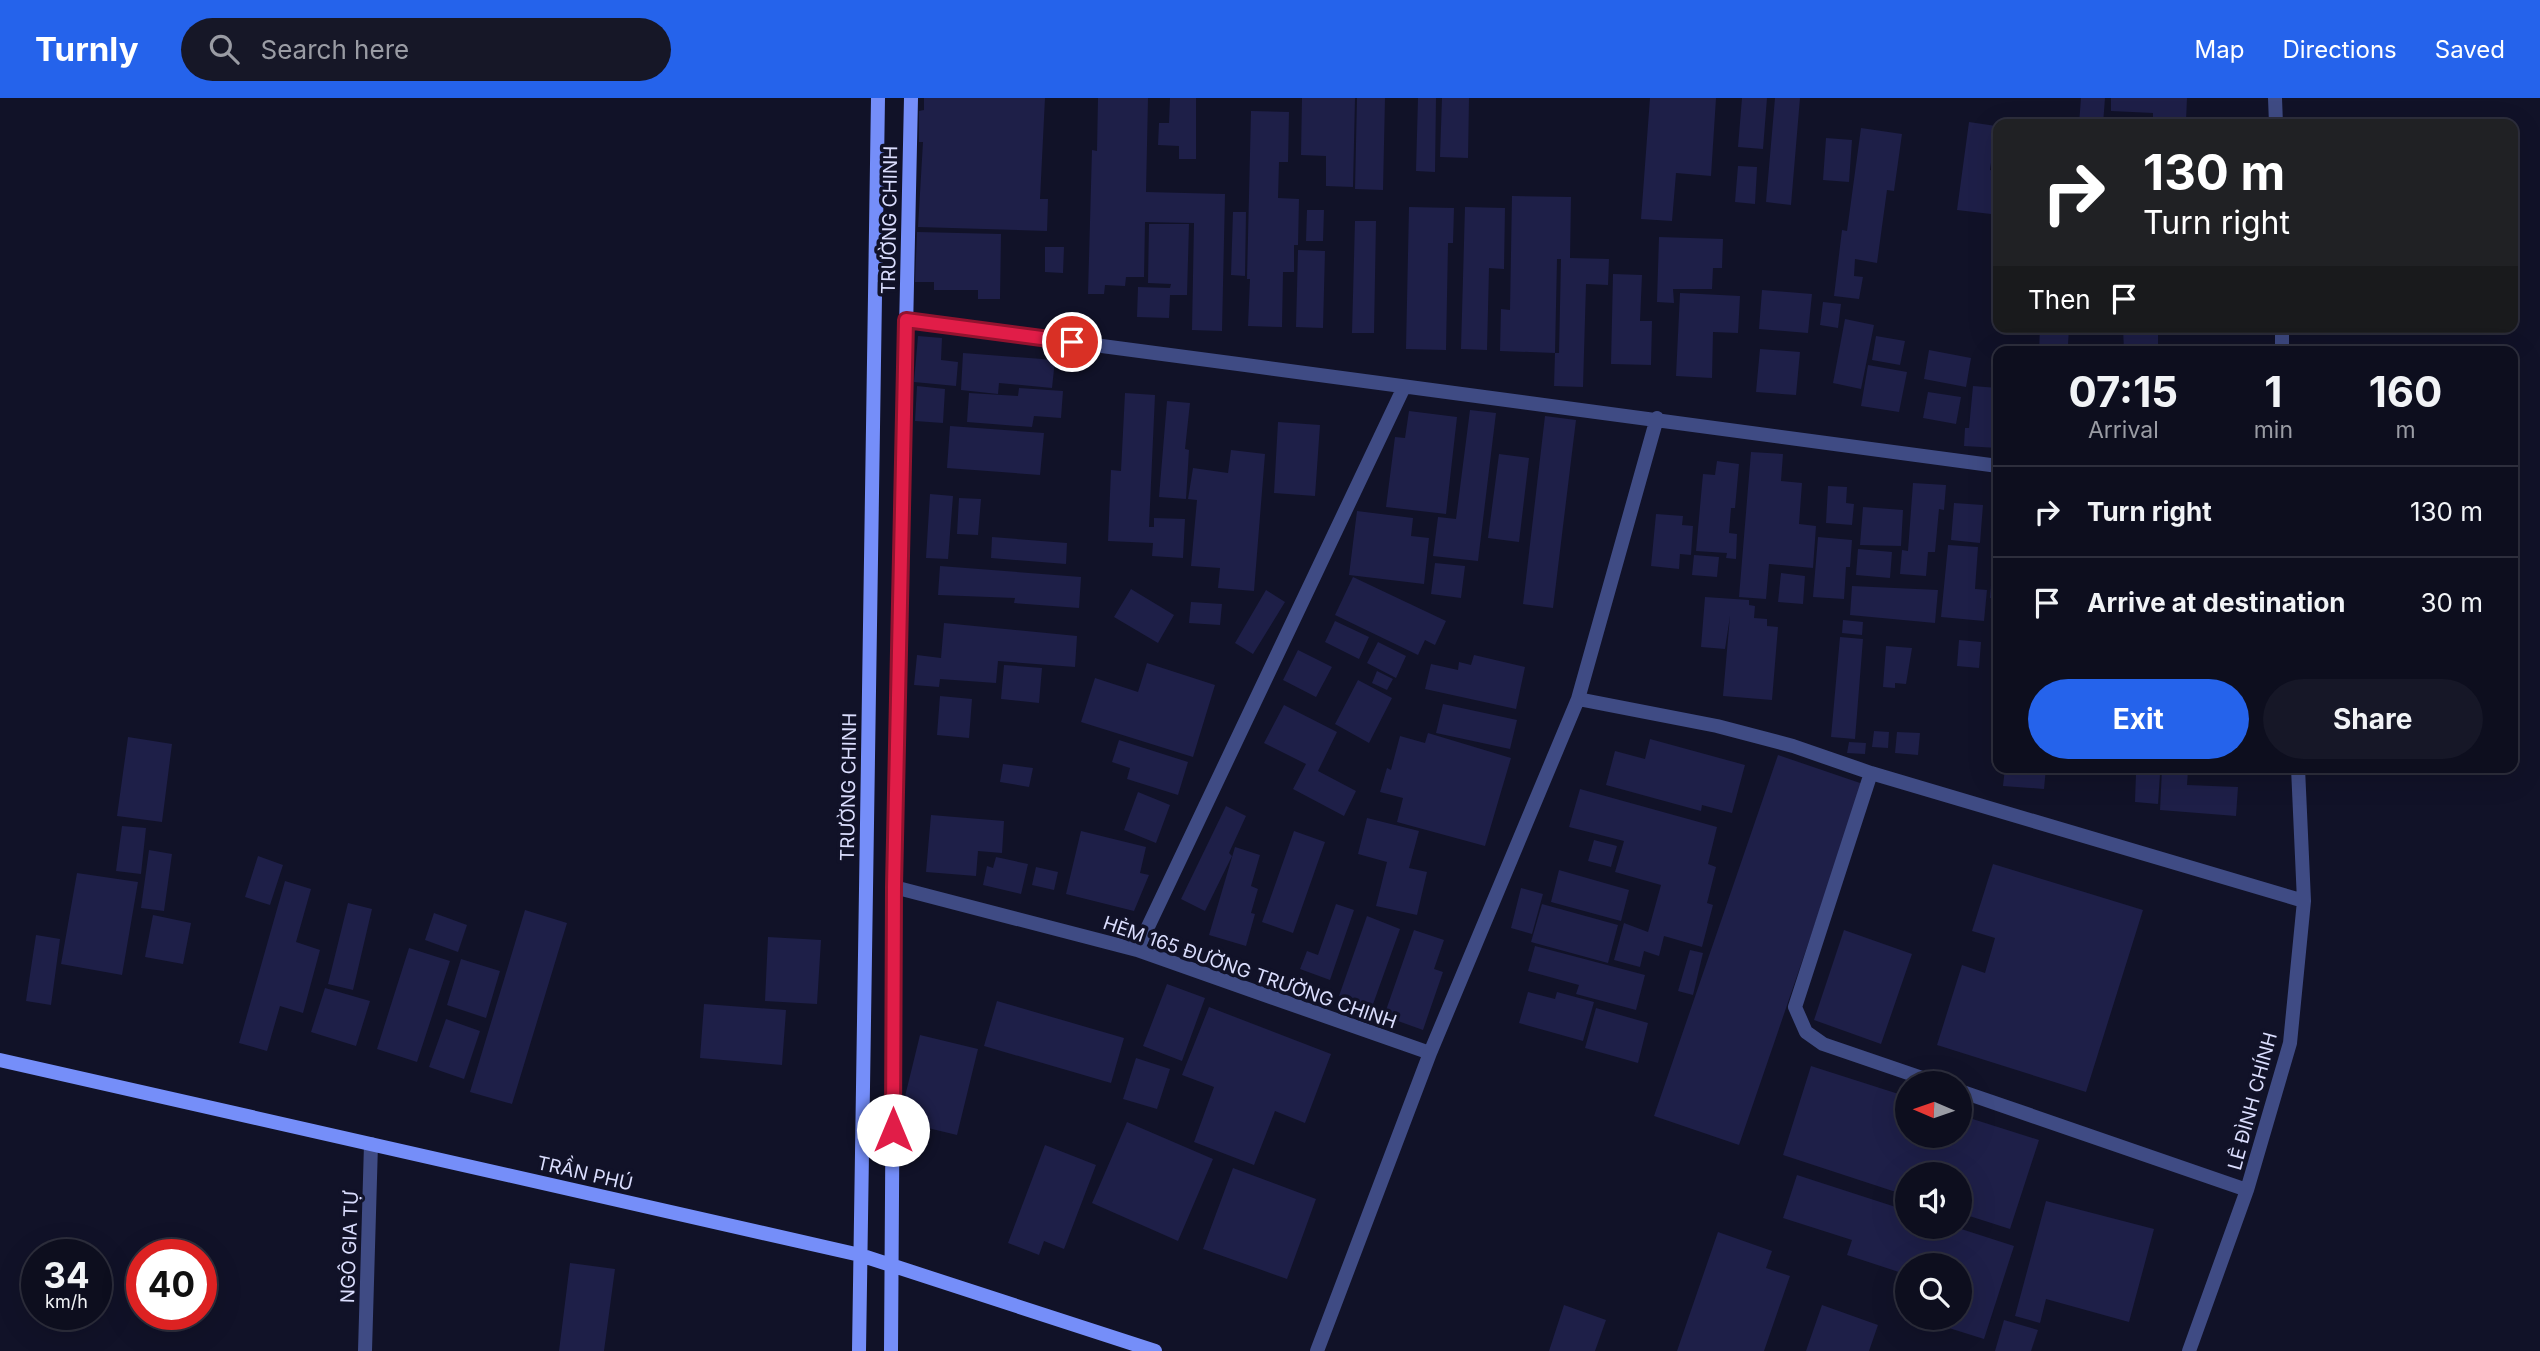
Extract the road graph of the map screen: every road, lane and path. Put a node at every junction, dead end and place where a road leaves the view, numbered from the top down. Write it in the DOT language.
graph roads {
  1 [pos="878,98"];
  2 [pos="911,98"];
  3 [pos="2275,98"];
  4 [pos="2276,119"];
  5 [pos="906,320"];
  6 [pos="1404,387"];
  7 [pos="1657,418"];
  8 [pos="1993,465"];
  9 [pos="1578,699"];
  10 [pos="1871,773"];
  11 [pos="2298,773"];
  12 [pos="894,887"];
  13 [pos="2304,901"];
  14 [pos="1137,950"];
  15 [pos="1430,1054"];
  16 [pos="0,1059"];
  17 [pos="1902,1071"];
  18 [pos="1972,1095"];
  19 [pos="371,1144"];
  20 [pos="2247,1190"];
  21 [pos="860,1255"];
  22 [pos="893,1265"];
  23 [pos="365,1351"];
  24 [pos="859,1351"];
  25 [pos="891,1351"];
  26 [pos="1155,1351"];
  27 [pos="1317,1351"];
  28 [pos="2189,1351"];
  1 -- 21 [label="street, TRƯỜNG CHINH"];
  2 -- 5 [label="street, TRƯỜNG CHINH"];
  3 -- 4 [label="street"];
  5 -- 6 [label="street"];
  5 -- 12 [label="street, TRƯỜNG CHINH"];
  6 -- 7 [label="street"];
  6 -- 14 [label="street"];
  7 -- 8 [label="street"];
  7 -- 9 [label="street"];
  9 -- 10 [label="street"];
  9 -- 15 [label="street"];
  10 -- 13 [label="street"];
  10 -- 17 [label="street"];
  11 -- 13 [label="street, LÊ ĐÌNH CHÍNH"];
  12 -- 14 [label="street, HẺM 165 ĐƯỜNG TRƯỜNG CHINH"];
  12 -- 22 [label="street, TRƯỜNG CHINH"];
  13 -- 20 [label="street, LÊ ĐÌNH CHÍNH"];
  14 -- 15 [label="street, HẺM 165 ĐƯỜNG TRƯỜNG CHINH"];
  15 -- 27 [label="street"];
  16 -- 19 [label="street, TRẦN PHÚ"];
  18 -- 20 [label="street"];
  19 -- 21 [label="street, TRẦN PHÚ"];
  19 -- 23 [label="street, NGÔ GIA TỰ"];
  20 -- 28 [label="street, LÊ ĐÌNH CHÍNH"];
  21 -- 22 [label="street, TRẦN PHÚ"];
  21 -- 24 [label="street, TRƯỜNG CHINH"];
  22 -- 25 [label="street, TRƯỜNG CHINH"];
  22 -- 26 [label="street, TRẦN PHÚ"];
}
